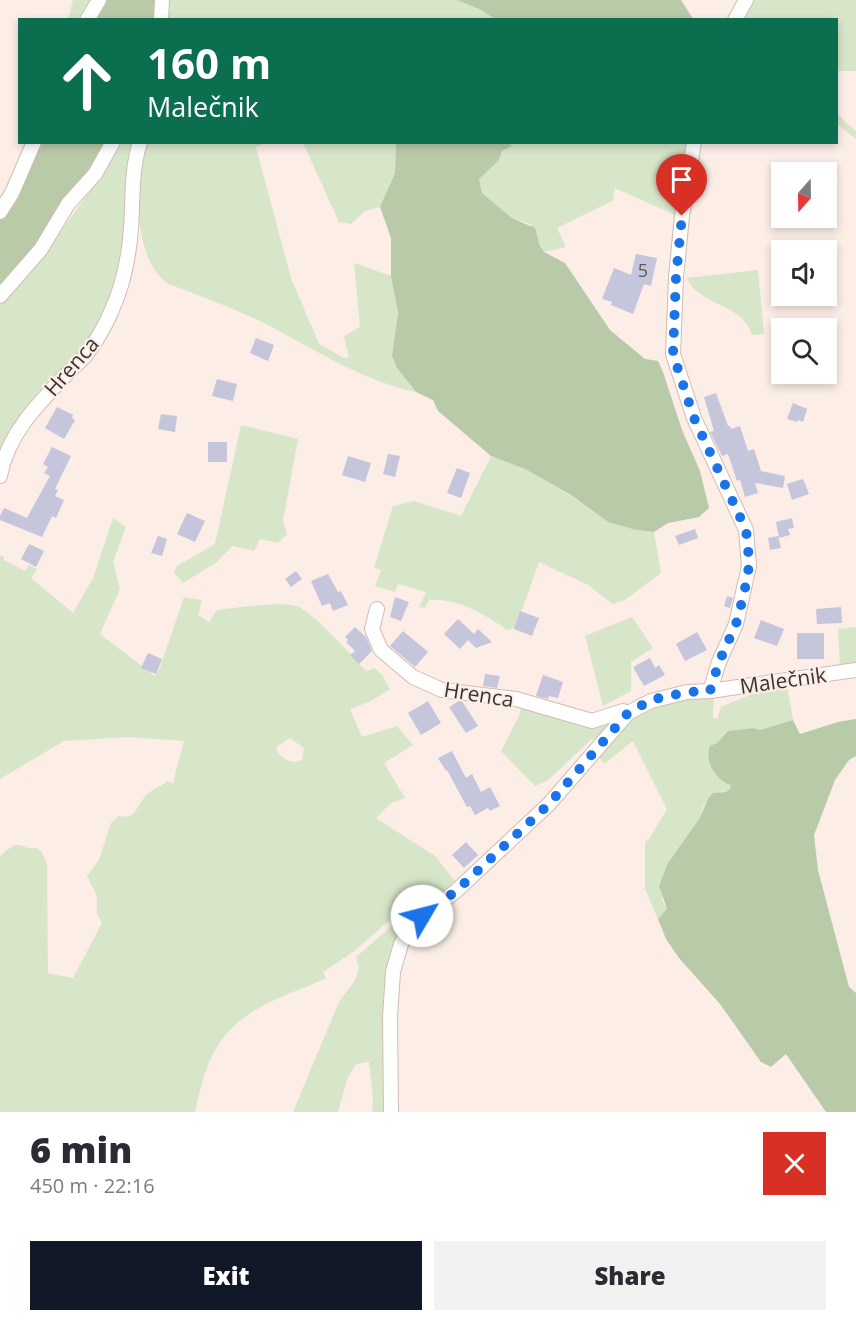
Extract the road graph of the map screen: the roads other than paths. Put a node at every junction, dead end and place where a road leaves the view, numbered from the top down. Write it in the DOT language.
graph roads {
  1 [pos="99,0"];
  2 [pos="162,0"];
  3 [pos="746,0"];
  4 [pos="88,18"];
  5 [pos="161,18"];
  6 [pos="736,18"];
  7 [pos="33,144"];
  8 [pos="112,144"];
  9 [pos="139,144"];
  10 [pos="694,144"];
  11 [pos="0,212"];
  12 [pos="0,296"];
  13 [pos="0,476"];
  14 [pos="377,609"];
  15 [pos="856,670"];
  16 [pos="710,691"];
  17 [pos="651,700"];
  18 [pos="628,713"];
  19 [pos="391,1112"];
  1 -- 4 [label="street"];
  2 -- 5 [label="street"];
  3 -- 6 [label="street"];
  7 -- 11 [label="street"];
  8 -- 12 [label="street"];
  9 -- 13 [label="street, Hrenca"];
  10 -- 16 [label="street, Malečnik"];
  14 -- 18 [label="street, Hrenca"];
  15 -- 16 [label="street, Malečnik"];
  16 -- 17 [label="street, Malečnik"];
  17 -- 18 [label="street, Hrenca"];
  18 -- 19 [label="street, Hrenca"];
}
